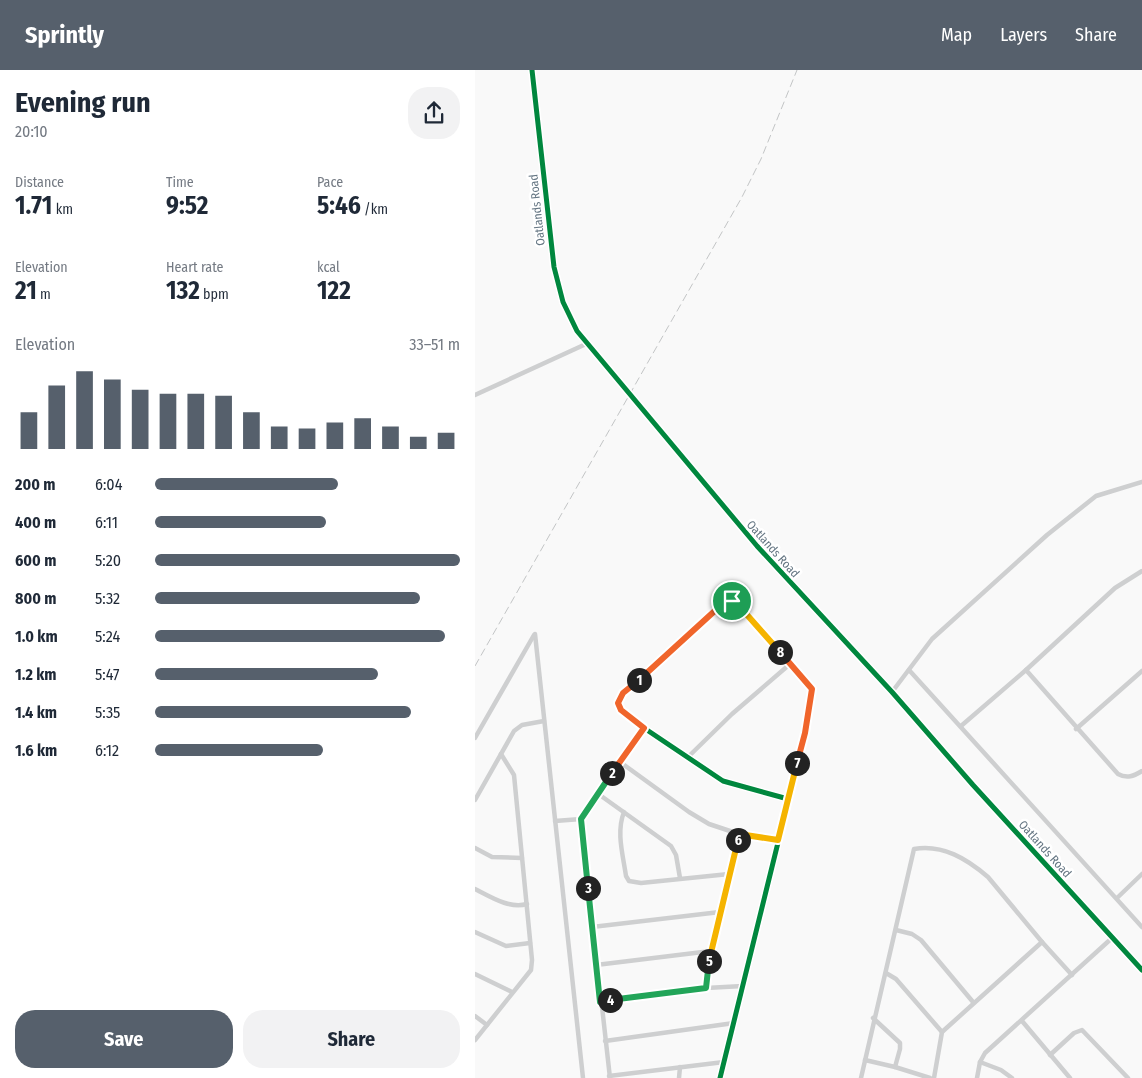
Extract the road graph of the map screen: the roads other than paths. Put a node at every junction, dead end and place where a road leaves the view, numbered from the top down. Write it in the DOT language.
graph roads {
  1 [pos="532,70"];
  2 [pos="586,344"];
  3 [pos="475,395"];
  4 [pos="1142,482"];
  5 [pos="1142,571"];
  6 [pos="790,664"];
  7 [pos="909,670"];
  8 [pos="1026,670"];
  9 [pos="1142,671"];
  10 [pos="892,692"];
  11 [pos="544,721"];
  12 [pos="961,726"];
  13 [pos="644,728"];
  14 [pos="1076,729"];
  15 [pos="475,738"];
  16 [pos="501,754"];
  17 [pos="687,758"];
  18 [pos="620,762"];
  19 [pos="1142,771"];
  20 [pos="597,793"];
  21 [pos="788,799"];
  22 [pos="475,800"];
  23 [pos="624,812"];
  24 [pos="581,819"];
  25 [pos="555,821"];
  26 [pos="739,834"];
  27 [pos="778,840"];
  28 [pos="475,848"];
  29 [pos="522,858"];
  30 [pos="729,874"];
  31 [pos="1142,874"];
  32 [pos="680,878"];
  33 [pos="475,889"];
  34 [pos="1117,898"];
  35 [pos="527,904"];
  36 [pos="720,912"];
  37 [pos="593,927"];
  38 [pos="1142,927"];
  39 [pos="897,930"];
  40 [pos="475,932"];
  41 [pos="1112,938"];
  42 [pos="1042,942"];
  43 [pos="530,943"];
  44 [pos="711,951"];
  45 [pos="596,965"];
  46 [pos="1142,970"];
  47 [pos="886,973"];
  48 [pos="475,974"];
  49 [pos="1071,975"];
  50 [pos="743,986"];
  51 [pos="706,988"];
  52 [pos="512,992"];
  53 [pos="600,1002"];
  54 [pos="973,1002"];
  55 [pos="475,1016"];
  56 [pos="873,1018"];
  57 [pos="1022,1021"];
  58 [pos="734,1023"];
  59 [pos="487,1026"];
  60 [pos="942,1032"];
  61 [pos="475,1040"];
  62 [pos="605,1041"];
  63 [pos="1050,1055"];
  64 [pos="865,1060"];
  65 [pos="724,1062"];
  66 [pos="981,1062"];
  67 [pos="895,1067"];
  68 [pos="680,1068"];
  69 [pos="610,1077"];
  70 [pos="583,1078"];
  71 [pos="679,1078"];
  72 [pos="720,1078"];
  73 [pos="861,1078"];
  74 [pos="930,1078"];
  75 [pos="934,1078"];
  76 [pos="977,1078"];
  77 [pos="1012,1078"];
  78 [pos="1070,1078"];
  79 [pos="1128,1078"];
  1 -- 2 [label="street, Oatlands Road"];
  2 -- 3 [label="street"];
  2 -- 10 [label="street, Oatlands Road"];
  4 -- 7 [label="street"];
  5 -- 8 [label="street"];
  6 -- 13 [label="street"];
  6 -- 17 [label="street"];
  6 -- 21 [label="street"];
  7 -- 10 [label="street"];
  7 -- 12 [label="street"];
  8 -- 12 [label="street"];
  8 -- 14 [label="street"];
  9 -- 14 [label="street"];
  10 -- 41 [label="street, Oatlands Road"];
  11 -- 15 [label="street"];
  11 -- 16 [label="street"];
  11 -- 25 [label="street"];
  12 -- 34 [label="street"];
  13 -- 17 [label="street"];
  13 -- 18 [label="street"];
  14 -- 19 [label="street"];
  16 -- 22 [label="street"];
  16 -- 29 [label="street"];
  17 -- 21 [label="street"];
  18 -- 20 [label="street"];
  18 -- 26 [label="street"];
  20 -- 23 [label="street"];
  20 -- 24 [label="street"];
  21 -- 27 [label="street"];
  23 -- 32 [label="street"];
  23 -- 32 [label="street"];
  24 -- 25 [label="street"];
  24 -- 37 [label="street"];
  25 -- 70 [label="street"];
  26 -- 27 [label="street"];
  26 -- 30 [label="street"];
  27 -- 50 [label="street"];
  28 -- 29 [label="street"];
  29 -- 35 [label="street"];
  30 -- 32 [label="street"];
  30 -- 36 [label="street"];
  31 -- 34 [label="street"];
  33 -- 35 [label="street"];
  34 -- 38 [label="street"];
  35 -- 43 [label="street"];
  36 -- 37 [label="street"];
  36 -- 44 [label="street"];
  37 -- 45 [label="street"];
  39 -- 42 [label="street"];
  39 -- 47 [label="street"];
  39 -- 54 [label="street"];
  40 -- 43 [label="street"];
  41 -- 46 [label="street, Oatlands Road"];
  41 -- 49 [label="street"];
  42 -- 49 [label="street"];
  42 -- 54 [label="street"];
  43 -- 52 [label="street"];
  44 -- 45 [label="street"];
  44 -- 51 [label="street"];
  45 -- 53 [label="street"];
  47 -- 56 [label="street"];
  47 -- 60 [label="street"];
  48 -- 52 [label="street"];
  49 -- 57 [label="street"];
  50 -- 51 [label="street"];
  50 -- 58 [label="street"];
  51 -- 53 [label="street"];
  52 -- 59 [label="street"];
  53 -- 62 [label="street"];
  54 -- 60 [label="street"];
  55 -- 59 [label="street"];
  56 -- 64 [label="street"];
  56 -- 67 [label="street"];
  57 -- 63 [label="street"];
  57 -- 66 [label="street"];
  58 -- 62 [label="street"];
  58 -- 65 [label="street"];
  59 -- 61 [label="street"];
  60 -- 75 [label="street"];
  62 -- 69 [label="street"];
  63 -- 78 [label="street"];
  63 -- 79 [label="street"];
  64 -- 67 [label="street"];
  64 -- 73 [label="street"];
  65 -- 68 [label="street"];
  65 -- 72 [label="street"];
  66 -- 76 [label="street"];
  66 -- 77 [label="street"];
  67 -- 74 [label="street"];
  68 -- 69 [label="street"];
  68 -- 71 [label="street"];
}
